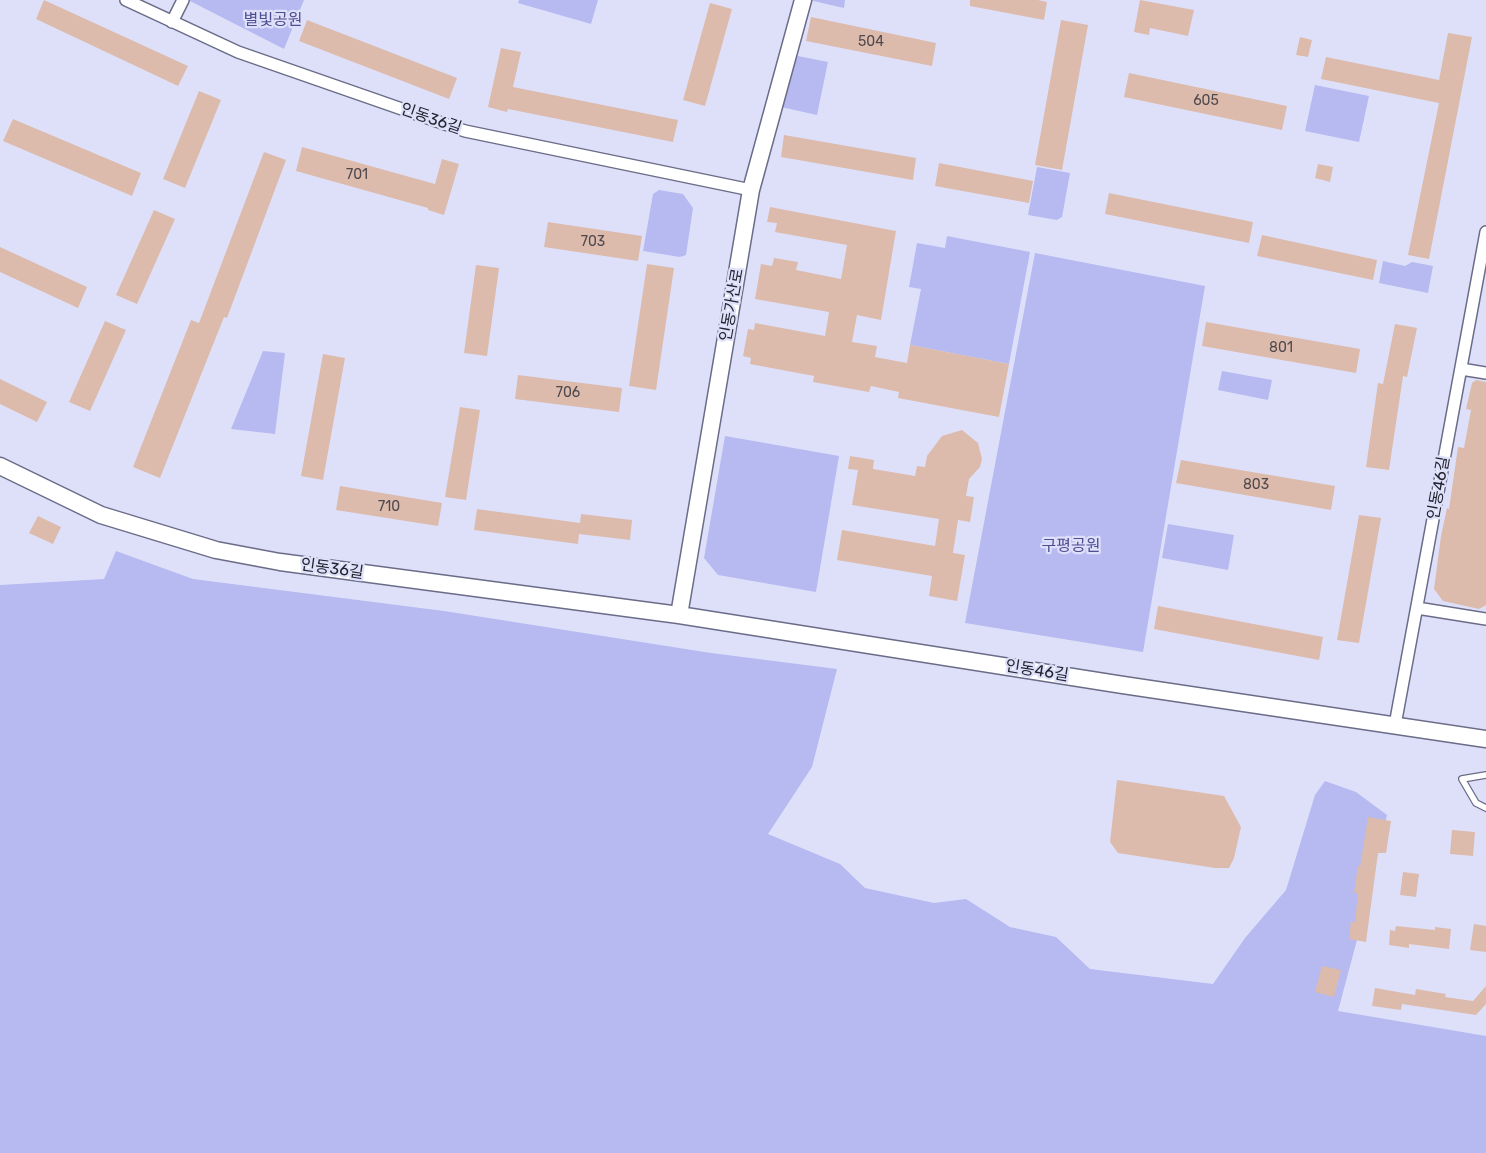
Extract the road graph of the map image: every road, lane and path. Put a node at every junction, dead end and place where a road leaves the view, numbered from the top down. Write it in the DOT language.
graph roads {
  1 [pos="126,0"];
  2 [pos="183,0"];
  3 [pos="803,0"];
  4 [pos="172,22"];
  5 [pos="751,190"];
  6 [pos="1486,232"];
  7 [pos="1482,274"];
  8 [pos="1461,369"];
  9 [pos="1486,373"];
  10 [pos="0,466"];
  11 [pos="1417,608"];
  12 [pos="679,615"];
  13 [pos="1486,619"];
  14 [pos="1395,725"];
  15 [pos="1486,739"];
  16 [pos="1486,775"];
  17 [pos="1486,808"];
  1 -- 4 [label="street, 인동36길"];
  2 -- 4 [label="street"];
  3 -- 5 [label="street, 인동가산로"];
  4 -- 5 [label="street, 인동36길"];
  5 -- 12 [label="street, 인동가산로"];
  6 -- 7 [label="street, 인동46길"];
  7 -- 8 [label="street, 인동46길"];
  8 -- 9 [label="street"];
  8 -- 11 [label="street, 인동46길"];
  10 -- 12 [label="street, 인동36길"];
  11 -- 13 [label="street"];
  11 -- 14 [label="street, 인동46길"];
  12 -- 14 [label="street, 인동46길"];
  14 -- 15 [label="street, 인동46길"];
  16 -- 17 [label="lane"];
}
